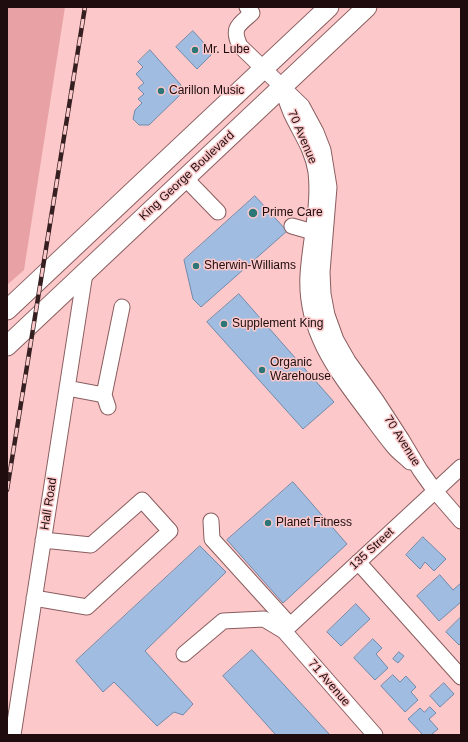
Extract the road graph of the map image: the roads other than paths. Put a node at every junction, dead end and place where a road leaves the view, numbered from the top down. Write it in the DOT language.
graph roads {
  1 [pos="367,7"];
  2 [pos="253,9"];
  3 [pos="320,10"];
  4 [pos="263,68"];
  5 [pos="281,86"];
  6 [pos="185,178"];
  7 [pos="218,212"];
  8 [pos="292,226"];
  9 [pos="93,230"];
  10 [pos="313,232"];
  11 [pos="85,273"];
  12 [pos="122,307"];
  13 [pos="7,310"];
  14 [pos="7,346"];
  15 [pos="67,388"];
  16 [pos="461,467"];
  17 [pos="420,470"];
  18 [pos="435,491"];
  19 [pos="211,521"];
  20 [pos="461,521"];
  21 [pos="43,540"];
  22 [pos="358,562"];
  23 [pos="34,598"];
  24 [pos="287,628"];
  25 [pos="184,654"];
  26 [pos="461,677"];
  27 [pos="13,735"];
  28 [pos="375,735"];
  1 -- 5 [label="main road, King George Boulevard"];
  2 -- 4 [label="street, 70 Avenue"];
  3 -- 4 [label="main road"];
  4 -- 5 [label="street, 70 Avenue"];
  4 -- 9 [label="main road"];
  5 -- 6 [label="main road, King George Boulevard"];
  5 -- 10 [label="street, 70 Avenue"];
  5 -- 17 [label="street, 70 Avenue"];
  6 -- 7 [label="street"];
  6 -- 11 [label="main road, King George Boulevard"];
  8 -- 10 [label="street"];
  9 -- 11 [label="main road"];
  9 -- 13 [label="main road"];
  10 -- 17 [label="street, 70 Avenue"];
  11 -- 14 [label="main road, King George Boulevard"];
  11 -- 15 [label="street, Hall Road"];
  12 -- 15 [label="street"];
  15 -- 21 [label="street, Hall Road"];
  16 -- 18 [label="street, 135 Street"];
  17 -- 18 [label="street"];
  18 -- 20 [label="street"];
  18 -- 22 [label="street, 135 Street"];
  19 -- 24 [label="street, 71 Avenue"];
  21 -- 23 [label="street, Hall Road"];
  21 -- 23 [label="street"];
  22 -- 24 [label="street, 135 Street"];
  22 -- 26 [label="street"];
  23 -- 27 [label="street, Hall Road"];
  24 -- 25 [label="street"];
  24 -- 28 [label="street, 71 Avenue"];
}
